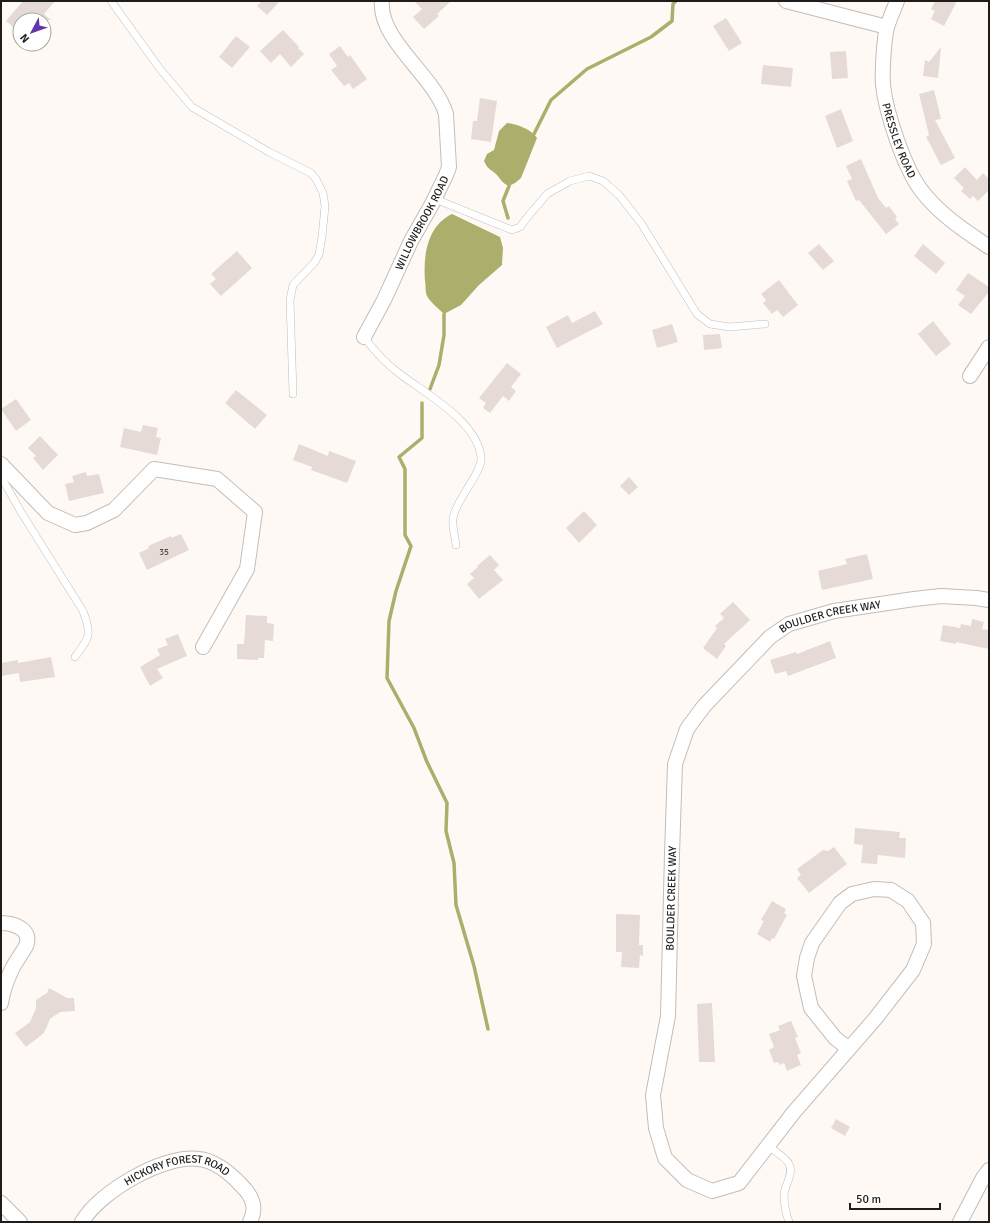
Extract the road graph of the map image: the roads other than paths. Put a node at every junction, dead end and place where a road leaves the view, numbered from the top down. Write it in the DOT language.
graph roads {
  1 [pos="111,1"];
  2 [pos="382,1"];
  3 [pos="786,1"];
  4 [pos="897,1"];
  5 [pos="887,27"];
  6 [pos="435,199"];
  7 [pos="989,247"];
  8 [pos="766,324"];
  9 [pos="364,337"];
  10 [pos="989,347"];
  11 [pos="970,376"];
  12 [pos="293,394"];
  13 [pos="1,465"];
  14 [pos="456,545"];
  15 [pos="989,600"];
  16 [pos="203,647"];
  17 [pos="75,657"];
  18 [pos="1,923"];
  19 [pos="1,1003"];
  20 [pos="849,1049"];
  21 [pos="768,1146"];
  22 [pos="989,1170"];
  23 [pos="1,1203"];
  24 [pos="20,1222"];
  25 [pos="82,1222"];
  26 [pos="250,1222"];
  27 [pos="789,1222"];
  28 [pos="960,1222"];
  1 -- 12 [label="lane"];
  2 -- 6 [label="street, WILLOWBROOK ROAD"];
  3 -- 5 [label="street"];
  4 -- 5 [label="street, PRESSLEY ROAD"];
  5 -- 7 [label="street, PRESSLEY ROAD"];
  6 -- 8 [label="lane"];
  6 -- 9 [label="street, WILLOWBROOK ROAD"];
  9 -- 14 [label="lane"];
  10 -- 11 [label="street"];
  13 -- 16 [label="street"];
  13 -- 17 [label="lane"];
  15 -- 21 [label="street, BOULDER CREEK WAY"];
  18 -- 19 [label="street"];
  20 -- 20 [label="street, BOULDER CREEK WAY"];
  20 -- 21 [label="street, BOULDER CREEK WAY"];
  21 -- 27 [label="lane"];
  22 -- 28 [label="street"];
  23 -- 24 [label="street"];
  25 -- 26 [label="street, HICKORY FOREST ROAD"];
}
